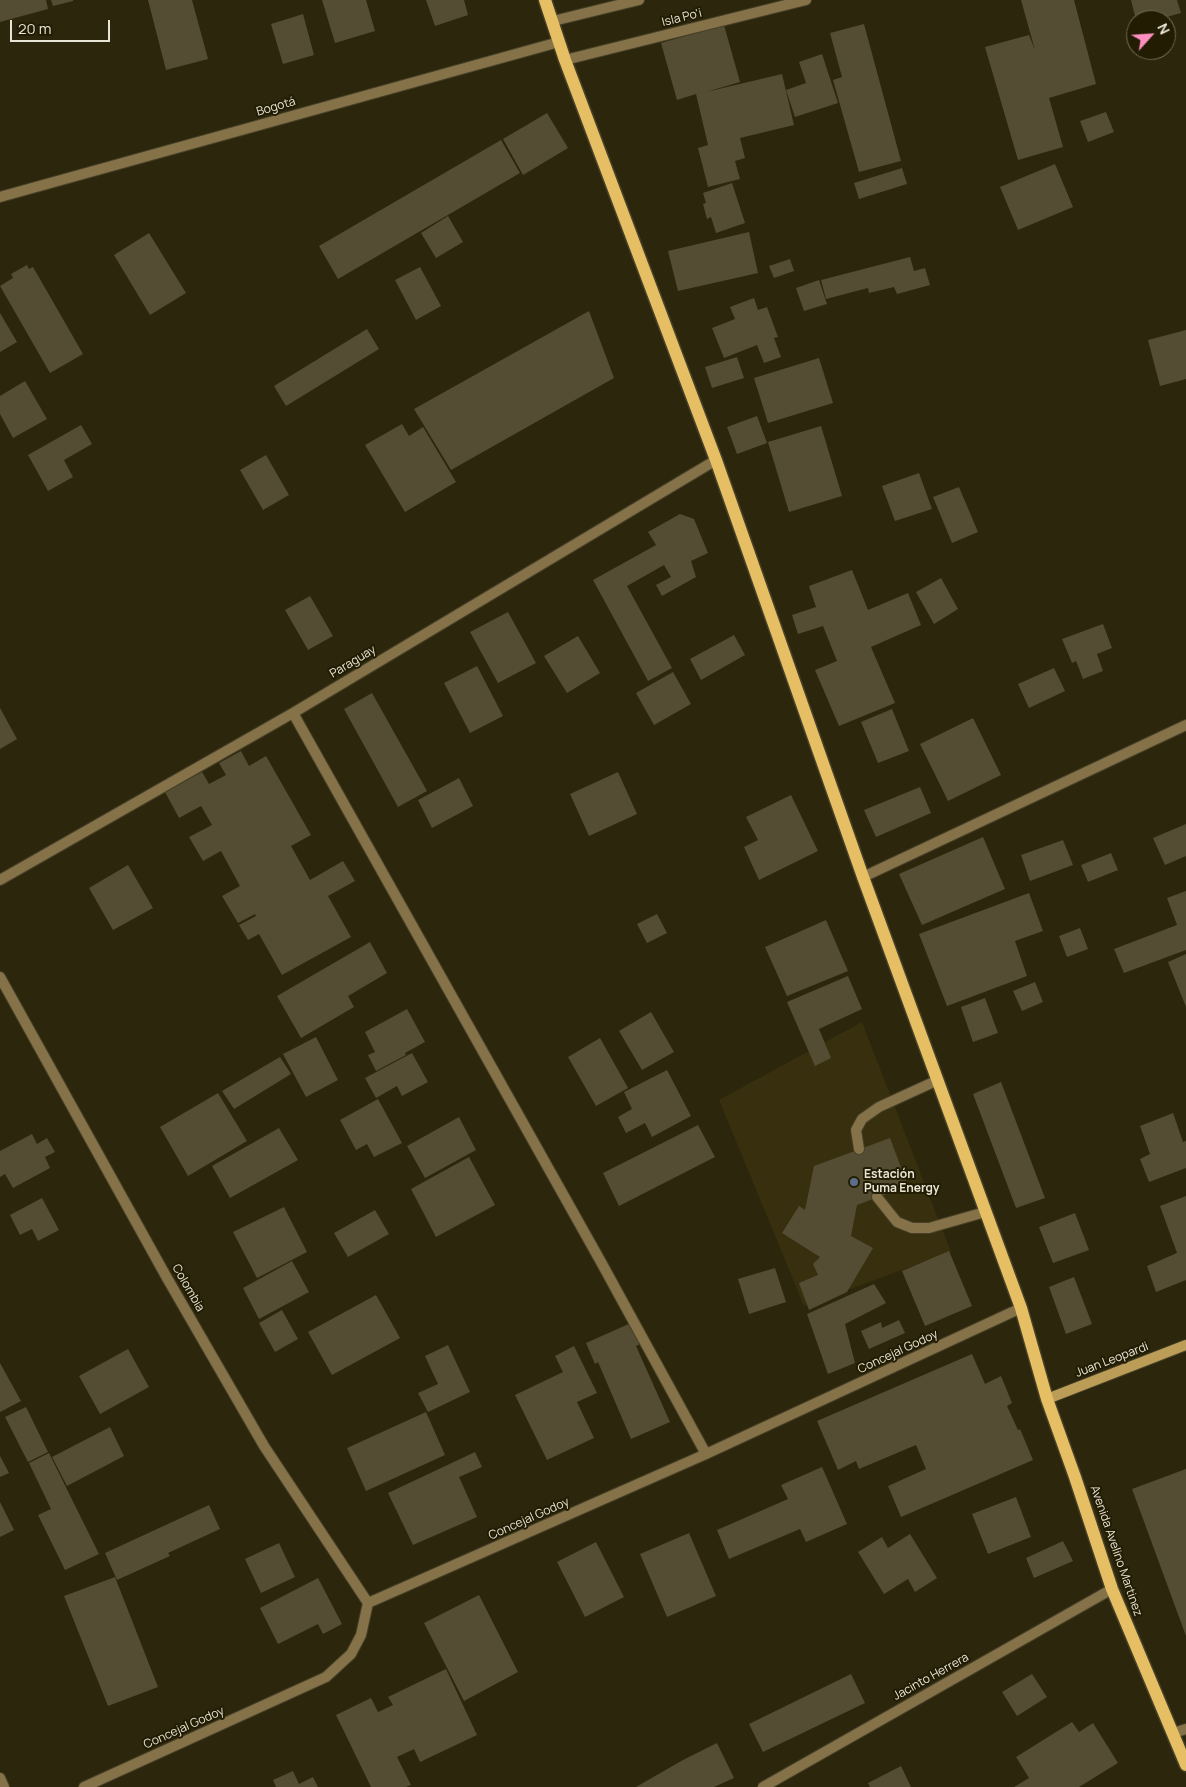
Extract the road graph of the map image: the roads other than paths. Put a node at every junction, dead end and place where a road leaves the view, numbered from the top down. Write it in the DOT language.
graph roads {
  1 [pos="545,0"];
  2 [pos="639,0"];
  3 [pos="806,0"];
  4 [pos="552,21"];
  5 [pos="559,42"];
  6 [pos="565,60"];
  7 [pos="0,197"];
  8 [pos="716,460"];
  9 [pos="293,713"];
  10 [pos="1186,725"];
  11 [pos="863,877"];
  12 [pos="0,880"];
  13 [pos="0,977"];
  14 [pos="938,1080"];
  15 [pos="859,1149"];
  16 [pos="877,1197"];
  17 [pos="985,1212"];
  18 [pos="1021,1308"];
  19 [pos="1186,1345"];
  20 [pos="1047,1399"];
  21 [pos="706,1454"];
  22 [pos="1112,1590"];
  23 [pos="368,1603"];
  24 [pos="1186,1729"];
  25 [pos="1173,1733"];
  26 [pos="1186,1765"];
  27 [pos="0,1778"];
  28 [pos="4,1787"];
  29 [pos="84,1787"];
  30 [pos="763,1787"];
  1 -- 4 [label="main road, Avenida Avelino Martinez"];
  2 -- 4 [label="street"];
  3 -- 6 [label="street, Isla Po'i"];
  4 -- 5 [label="main road, Avenida Avelino Martinez"];
  5 -- 6 [label="main road, Avenida Avelino Martinez"];
  5 -- 7 [label="street, Bogotá"];
  6 -- 8 [label="main road, Avenida Avelino Martinez"];
  8 -- 9 [label="street, Paraguay"];
  8 -- 11 [label="main road, Avenida Avelino Martinez"];
  9 -- 12 [label="street, Paraguay"];
  9 -- 21 [label="street"];
  10 -- 11 [label="street"];
  11 -- 14 [label="main road, Avenida Avelino Martinez"];
  13 -- 23 [label="street, Colombia"];
  14 -- 15 [label="street"];
  14 -- 17 [label="main road, Avenida Avelino Martinez"];
  16 -- 17 [label="street"];
  17 -- 18 [label="main road, Avenida Avelino Martinez"];
  18 -- 20 [label="main road, Avenida Avelino Martinez"];
  18 -- 21 [label="street, Concejal Godoy"];
  19 -- 20 [label="main road, Juan Leopardi"];
  20 -- 22 [label="main road, Avenida Avelino Martinez"];
  21 -- 23 [label="street, Concejal Godoy"];
  22 -- 25 [label="main road, Avenida Avelino Martinez"];
  22 -- 30 [label="street, Jacinto Herrera"];
  23 -- 29 [label="street, Concejal Godoy"];
  24 -- 25 [label="street"];
  25 -- 26 [label="main road, Avenida Avelino Martinez"];
  27 -- 28 [label="street"];
}
